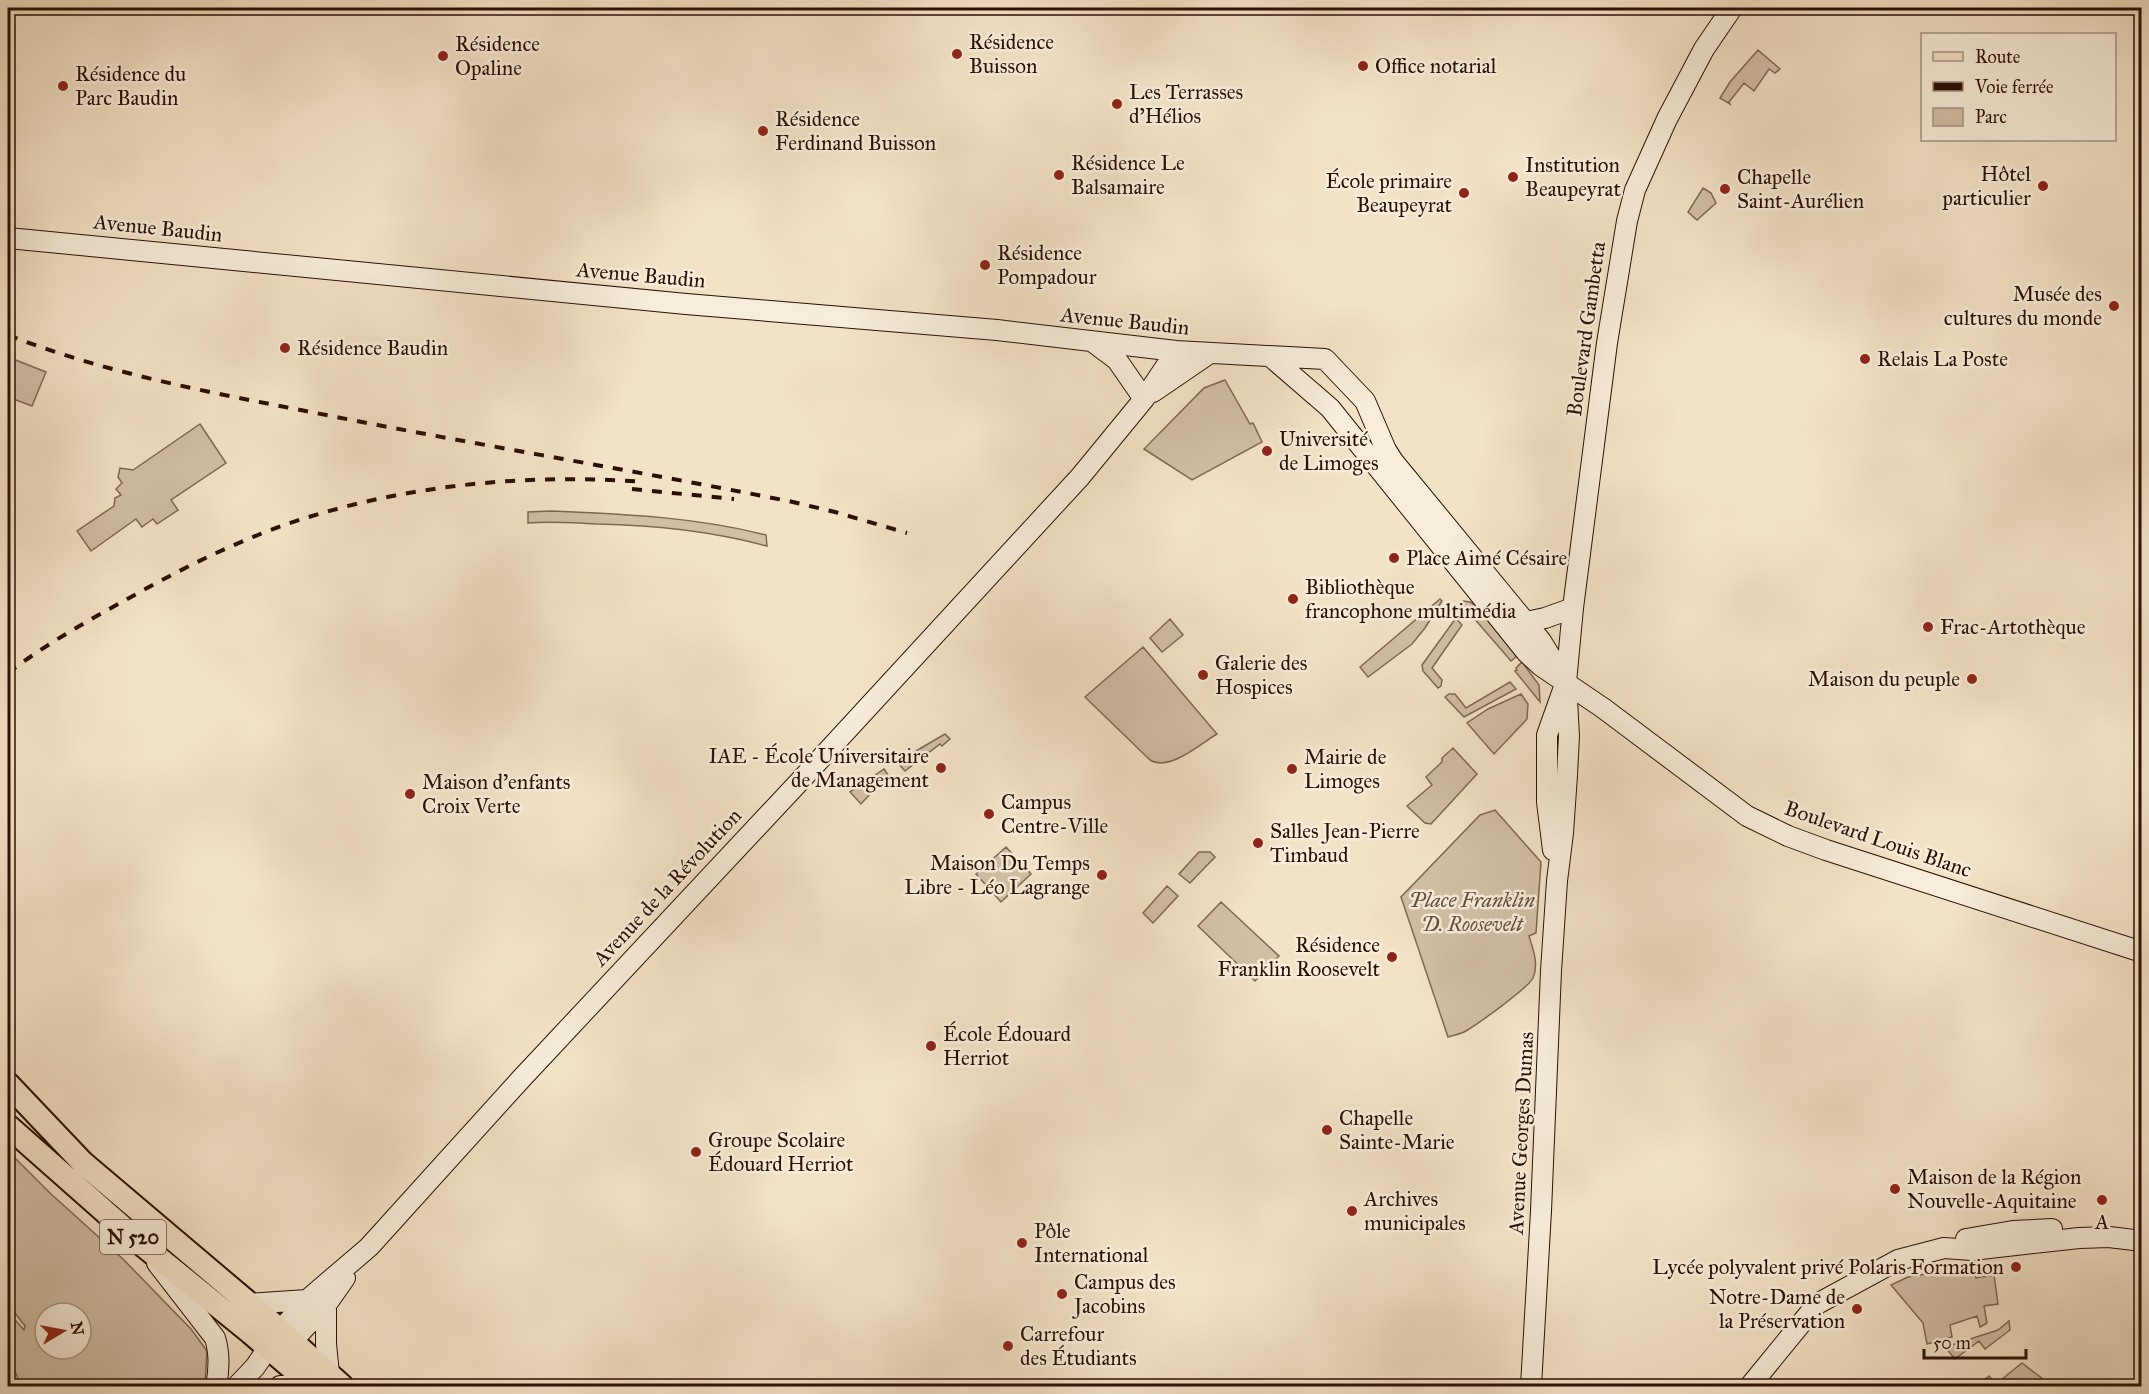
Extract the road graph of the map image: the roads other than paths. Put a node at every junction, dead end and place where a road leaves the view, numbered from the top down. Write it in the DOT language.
graph roads {
  1 [pos="1732,8"];
  2 [pos="8,238"];
  3 [pos="1093,342"];
  4 [pos="1176,351"];
  5 [pos="1210,353"];
  6 [pos="1271,357"];
  7 [pos="1144,399"];
  8 [pos="1573,608"];
  9 [pos="1526,622"];
  10 [pos="1566,682"];
  11 [pos="2142,952"];
  12 [pos="8,1084"];
  13 [pos="8,1126"];
  14 [pos="2142,1241"];
  15 [pos="144,1247"];
  16 [pos="316,1303"];
  17 [pos="276,1348"];
  18 [pos="328,1382"];
  19 [pos="218,1386"];
  20 [pos="237,1386"];
  21 [pos="250,1386"];
  22 [pos="1531,1386"];
  23 [pos="1750,1386"];
  1 -- 8 [label="main road, Boulevard Gambetta"];
  2 -- 3 [label="main road, Avenue Baudin"];
  3 -- 4 [label="main road, Avenue Baudin"];
  3 -- 7 [label="main road"];
  4 -- 5 [label="main road, Avenue Baudin"];
  4 -- 7 [label="main road"];
  5 -- 6 [label="main road, Avenue Baudin"];
  5 -- 7 [label="main road"];
  6 -- 9 [label="main road, Avenue Baudin"];
  6 -- 10 [label="main road"];
  7 -- 16 [label="main road, Avenue de la Révolution"];
  8 -- 9 [label="main road"];
  8 -- 10 [label="main road, Boulevard Gambetta"];
  9 -- 10 [label="main road, Avenue Baudin"];
  10 -- 11 [label="main road, Boulevard Louis Blanc"];
  10 -- 22 [label="main road, Avenue Georges Dumas"];
  12 -- 17 [label="main road, N 520"];
  13 -- 15 [label="main road, N 520"];
  14 -- 23 [label="main road"];
  15 -- 17 [label="main road, N 520"];
  15 -- 19 [label="main road"];
  16 -- 17 [label="main road"];
  16 -- 17 [label="main road, Avenue de la Révolution"];
  16 -- 18 [label="main road"];
  17 -- 18 [label="main road, N 520"];
  17 -- 19 [label="main road, Avenue de la Révolution"];
  17 -- 20 [label="main road, Avenue de la Révolution"];
  17 -- 21 [label="main road, Avenue de la Révolution"];
}
